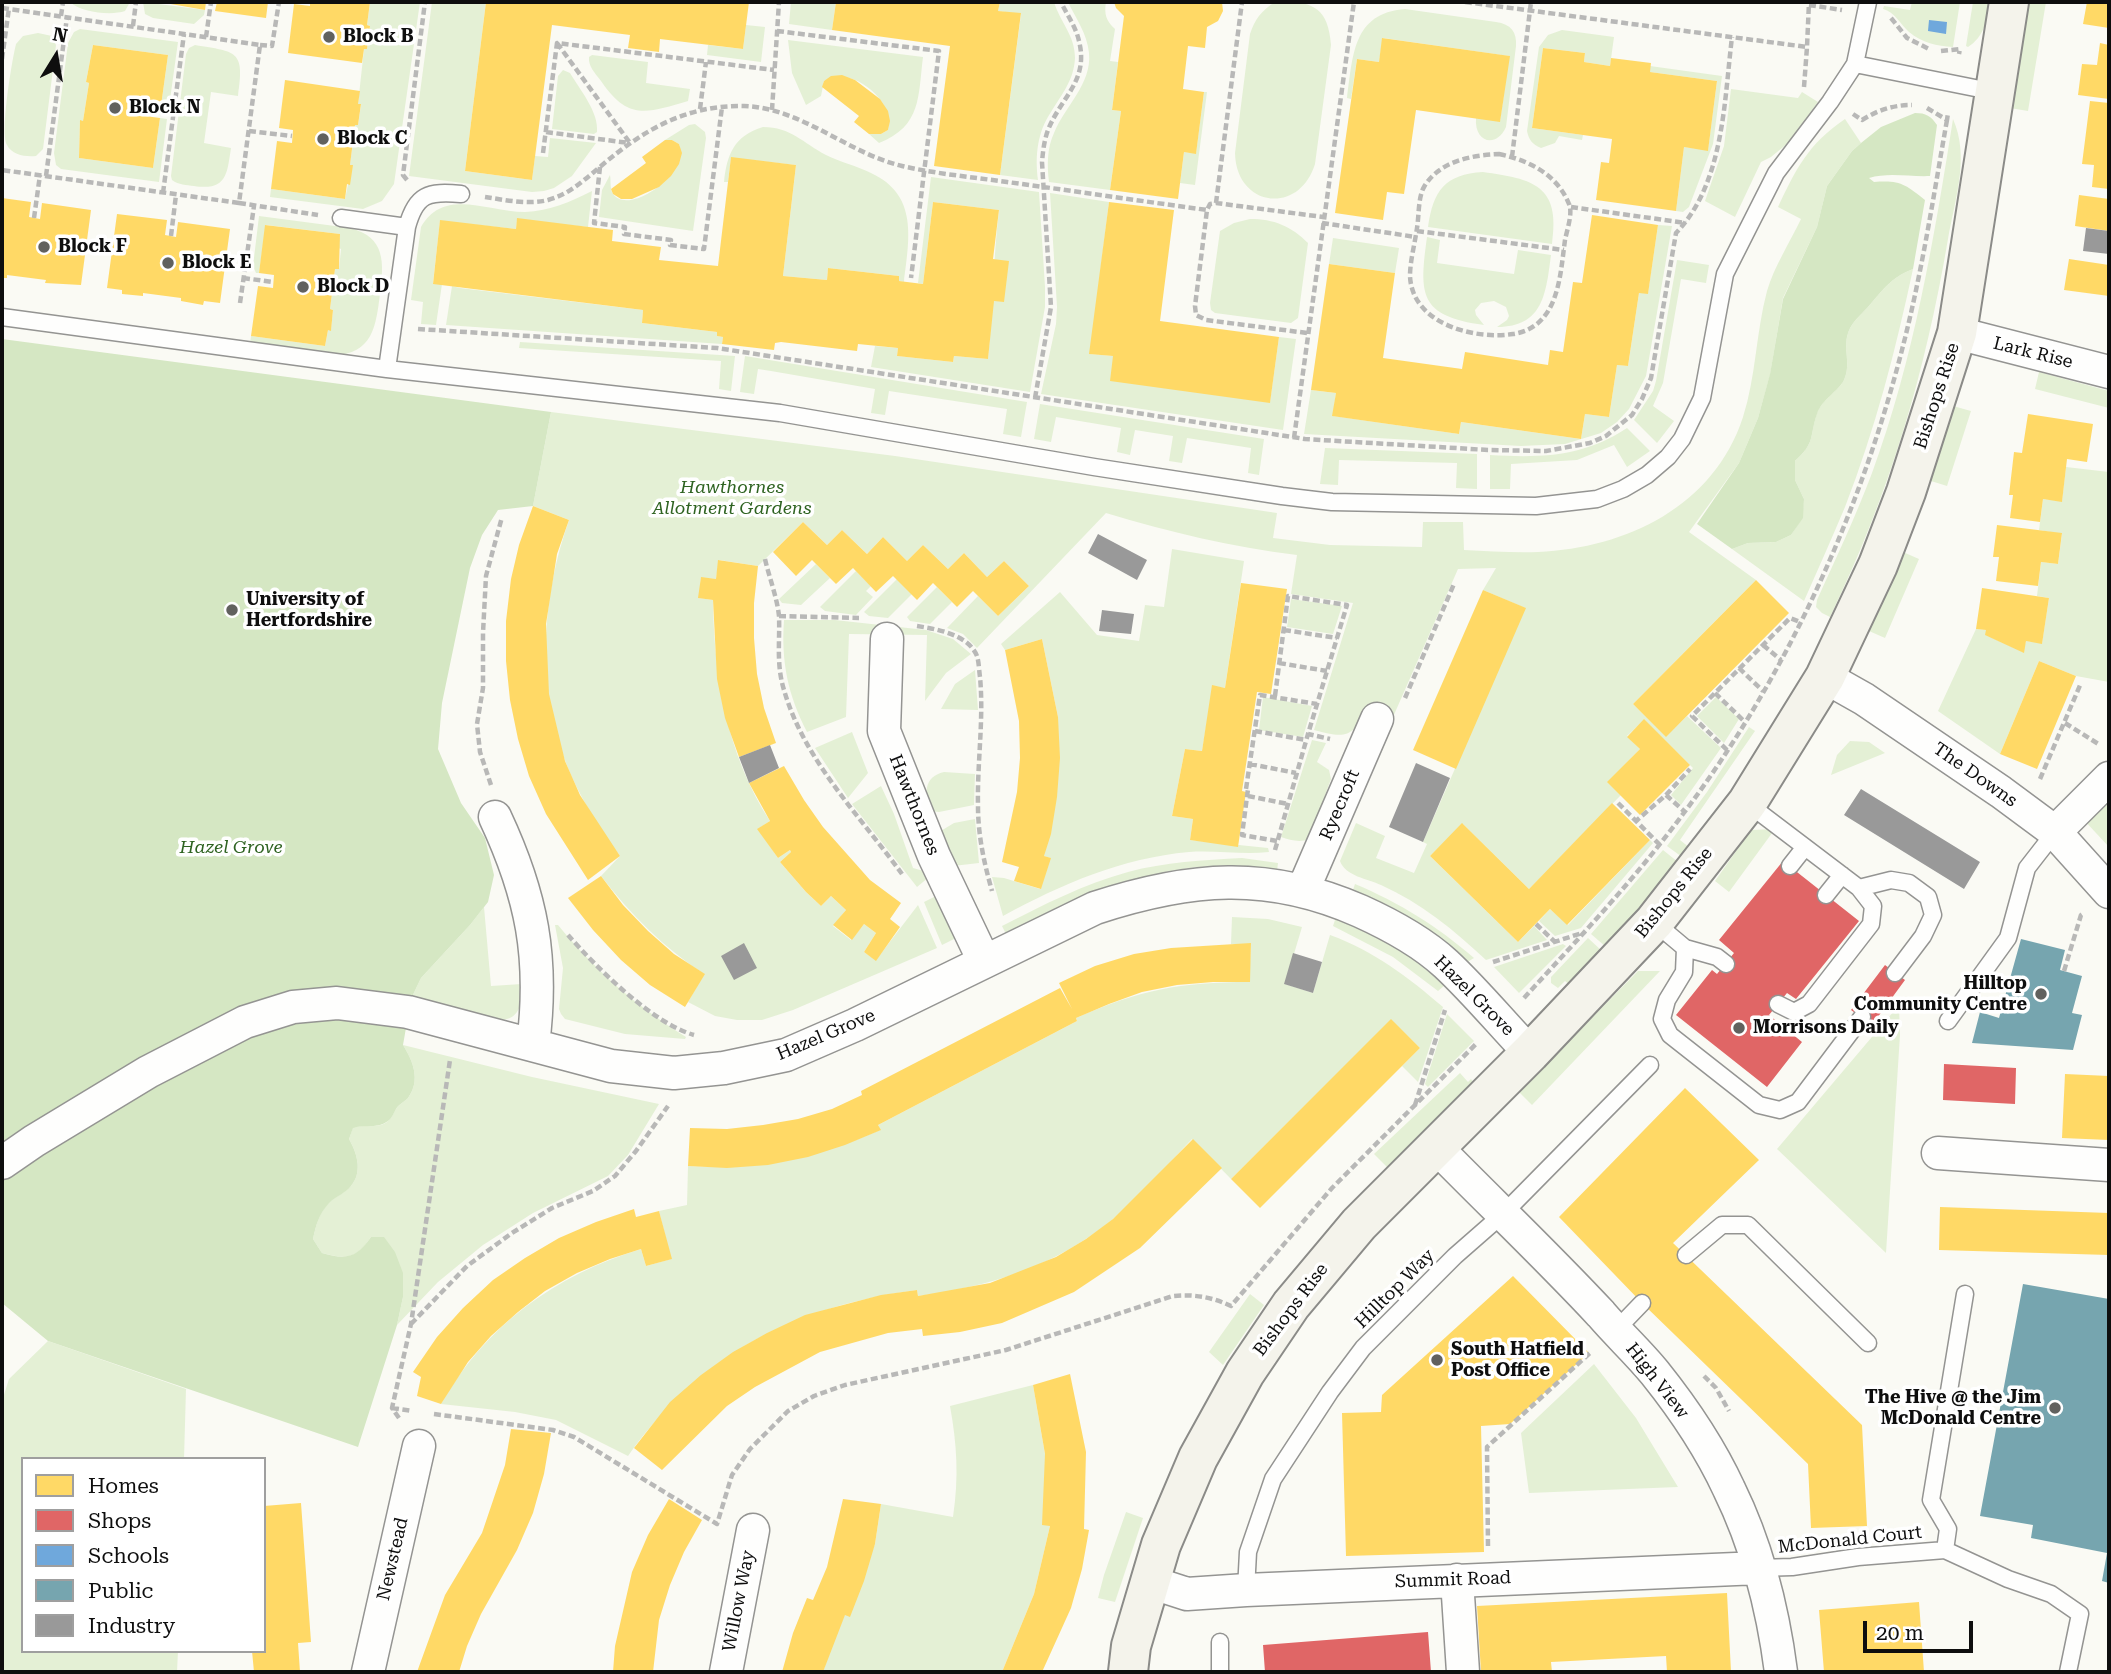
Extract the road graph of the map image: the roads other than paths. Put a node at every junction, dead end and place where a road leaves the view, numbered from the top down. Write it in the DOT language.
graph roads {
  1 [pos="1868,2"];
  2 [pos="2009,2"];
  3 [pos="1855,64"];
  4 [pos="1995,92"];
  5 [pos="461,194"];
  6 [pos="341,218"];
  7 [pos="407,227"];
  8 [pos="2,317"];
  9 [pos="1958,333"];
  10 [pos="387,369"];
  11 [pos="2109,372"];
  12 [pos="889,628"];
  13 [pos="1825,677"];
  14 [pos="1382,722"];
  15 [pos="2109,778"];
  16 [pos="496,802"];
  17 [pos="1747,803"];
  18 [pos="2055,832"];
  19 [pos="1805,847"];
  20 [pos="1790,866"];
  21 [pos="1842,875"];
  22 [pos="1858,888"];
  23 [pos="1303,890"];
  24 [pos="1826,895"];
  25 [pos="2100,900"];
  26 [pos="1654,922"];
  27 [pos="1685,948"];
  28 [pos="1723,955"];
  29 [pos="984,961"];
  30 [pos="1895,973"];
  31 [pos="1777,1004"];
  32 [pos="1861,1017"];
  33 [pos="1948,1021"];
  34 [pos="533,1045"];
  35 [pos="1530,1053"];
  36 [pos="1650,1065"];
  37 [pos="1437,1148"];
  38 [pos="1938,1153"];
  39 [pos="2,1163"];
  40 [pos="2109,1165"];
  41 [pos="1503,1214"];
  42 [pos="1686,1255"];
  43 [pos="1965,1294"];
  44 [pos="1642,1303"];
  45 [pos="1607,1338"];
  46 [pos="1868,1343"];
  47 [pos="419,1446"];
  48 [pos="752,1530"];
  49 [pos="1945,1550"];
  50 [pos="1759,1568"];
  51 [pos="1457,1580"];
  52 [pos="1150,1582"];
  53 [pos="1246,1590"];
  54 [pos="1220,1642"];
  55 [pos="368,1672"];
  56 [pos="726,1672"];
  57 [pos="1128,1672"];
  58 [pos="1220,1672"];
  59 [pos="1463,1672"];
  60 [pos="1781,1672"];
  61 [pos="2068,1672"];
  1 -- 3 [label="lane"];
  2 -- 4 [label="street, Bishops Rise"];
  3 -- 4 [label="lane"];
  3 -- 10 [label="lane"];
  4 -- 9 [label="street, Bishops Rise"];
  5 -- 7 [label="lane"];
  6 -- 7 [label="lane"];
  7 -- 10 [label="lane"];
  8 -- 10 [label="lane"];
  9 -- 11 [label="street, Lark Rise"];
  9 -- 13 [label="street, Bishops Rise"];
  12 -- 29 [label="street, Hawthornes"];
  13 -- 17 [label="street, Bishops Rise"];
  13 -- 18 [label="street, The Downs"];
  14 -- 23 [label="street, Ryecroft"];
  15 -- 18 [label="street"];
  16 -- 34 [label="street"];
  17 -- 19 [label="lane"];
  17 -- 26 [label="street, Bishops Rise"];
  18 -- 25 [label="street, The Downs"];
  18 -- 33 [label="lane"];
  19 -- 20 [label="lane"];
  19 -- 21 [label="lane"];
  21 -- 22 [label="lane"];
  21 -- 24 [label="lane"];
  22 -- 30 [label="lane"];
  22 -- 31 [label="lane"];
  23 -- 29 [label="street, Hazel Grove"];
  23 -- 35 [label="street, Hazel Grove"];
  26 -- 27 [label="lane"];
  26 -- 35 [label="street, Bishops Rise"];
  27 -- 28 [label="lane"];
  27 -- 32 [label="lane"];
  29 -- 34 [label="street, Hazel Grove"];
  34 -- 39 [label="street, Hazel Grove"];
  35 -- 37 [label="street, Bishops Rise"];
  36 -- 41 [label="lane, Hilltop Way"];
  37 -- 41 [label="street, High View"];
  37 -- 52 [label="street, Bishops Rise"];
  38 -- 40 [label="street"];
  41 -- 45 [label="street, High View"];
  41 -- 53 [label="lane, Hilltop Way"];
  42 -- 46 [label="lane"];
  43 -- 49 [label="lane"];
  44 -- 45 [label="lane"];
  45 -- 50 [label="street, High View"];
  47 -- 55 [label="street, Newstead"];
  48 -- 56 [label="street, Willow Way"];
  49 -- 50 [label="lane, McDonald Court"];
  49 -- 61 [label="lane"];
  50 -- 51 [label="street, Summit Road"];
  50 -- 60 [label="street, High View"];
  51 -- 53 [label="street, Summit Road"];
  51 -- 59 [label="street"];
  52 -- 53 [label="street, Summit Road"];
  52 -- 57 [label="street, Bishops Rise"];
  54 -- 58 [label="lane"];
}
